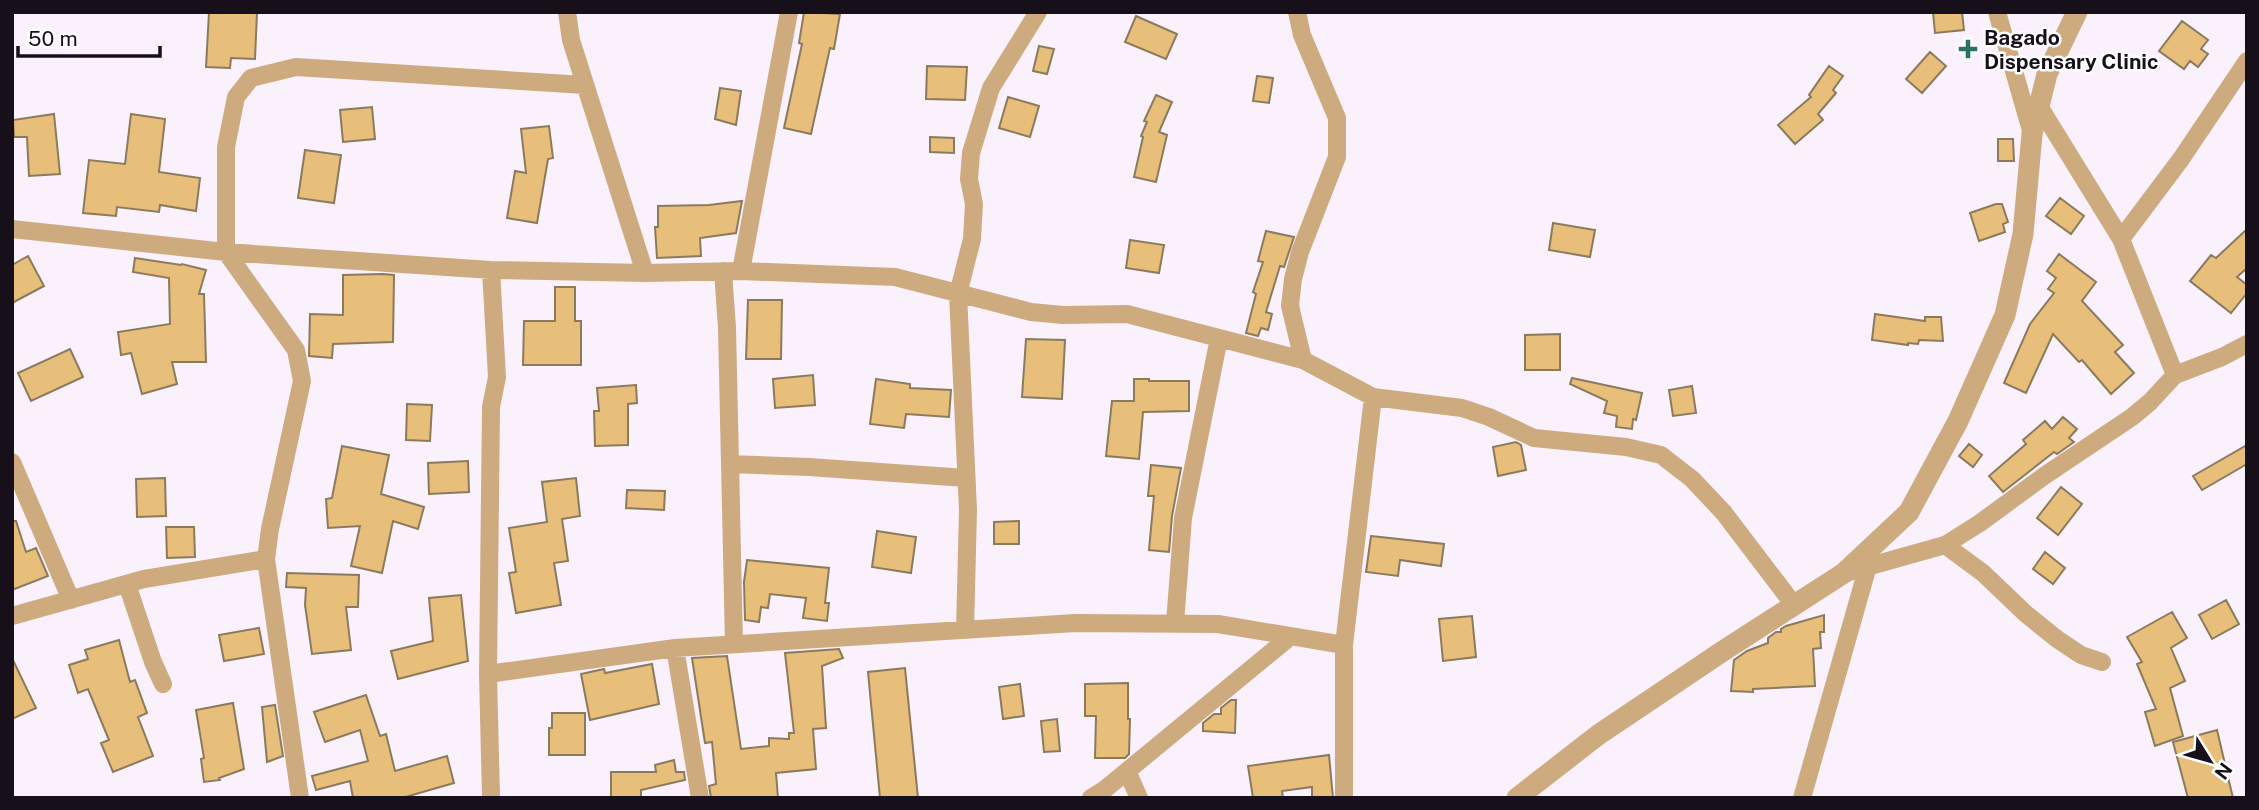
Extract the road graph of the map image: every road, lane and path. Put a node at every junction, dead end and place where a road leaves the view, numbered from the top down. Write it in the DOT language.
graph roads {
  1 [pos="567,12"];
  2 [pos="789,12"];
  3 [pos="1038,12"];
  4 [pos="1297,12"];
  5 [pos="1997,12"];
  6 [pos="2077,12"];
  7 [pos="2247,61"];
  8 [pos="585,85"];
  9 [pos="2039,106"];
  10 [pos="2032,134"];
  11 [pos="12,229"];
  12 [pos="2121,239"];
  13 [pos="226,252"];
  14 [pos="491,270"];
  15 [pos="732,271"];
  16 [pos="645,273"];
  17 [pos="958,294"];
  18 [pos="1219,338"];
  19 [pos="2247,344"];
  20 [pos="1303,360"];
  21 [pos="2175,375"];
  22 [pos="1373,397"];
  23 [pos="12,462"];
  24 [pos="730,464"];
  25 [pos="966,478"];
  26 [pos="1945,545"];
  27 [pos="266,559"];
  28 [pos="1868,566"];
  29 [pos="1844,573"];
  30 [pos="127,584"];
  31 [pos="72,600"];
  32 [pos="1794,605"];
  33 [pos="12,616"];
  34 [pos="1175,623"];
  35 [pos="734,625"];
  36 [pos="965,630"];
  37 [pos="1291,636"];
  38 [pos="734,644"];
  39 [pos="712,645"];
  40 [pos="1344,645"];
  41 [pos="675,648"];
  42 [pos="2102,662"];
  43 [pos="488,674"];
  44 [pos="163,684"];
  45 [pos="1127,771"];
  46 [pos="300,798"];
  47 [pos="491,798"];
  48 [pos="700,798"];
  49 [pos="1091,798"];
  50 [pos="1139,798"];
  51 [pos="1344,798"];
  52 [pos="1517,798"];
  53 [pos="1802,798"];
  1 -- 8 [label="street"];
  2 -- 15 [label="street"];
  3 -- 17 [label="street"];
  4 -- 20 [label="street"];
  5 -- 10 [label="street"];
  6 -- 9 [label="street"];
  7 -- 12 [label="street"];
  8 -- 13 [label="street"];
  8 -- 16 [label="street"];
  9 -- 10 [label="street"];
  9 -- 12 [label="street"];
  10 -- 29 [label="street"];
  11 -- 13 [label="street"];
  12 -- 21 [label="street"];
  13 -- 14 [label="street"];
  13 -- 27 [label="street"];
  14 -- 16 [label="street"];
  14 -- 43 [label="street"];
  15 -- 16 [label="street"];
  15 -- 17 [label="street"];
  15 -- 24 [label="street"];
  17 -- 18 [label="street"];
  17 -- 25 [label="street"];
  18 -- 20 [label="street"];
  18 -- 34 [label="street"];
  19 -- 21 [label="street"];
  20 -- 22 [label="street"];
  21 -- 26 [label="street"];
  22 -- 32 [label="street"];
  22 -- 40 [label="street"];
  23 -- 31 [label="street"];
  24 -- 25 [label="street"];
  24 -- 35 [label="street"];
  25 -- 36 [label="street"];
  26 -- 28 [label="street"];
  26 -- 42 [label="street"];
  27 -- 30 [label="street"];
  27 -- 46 [label="street"];
  28 -- 29 [label="street"];
  28 -- 53 [label="street"];
  29 -- 32 [label="street"];
  30 -- 31 [label="street"];
  30 -- 44 [label="street"];
  31 -- 33 [label="street"];
  32 -- 52 [label="street"];
  34 -- 36 [label="street"];
  34 -- 37 [label="street"];
  35 -- 38 [label="street"];
  35 -- 39 [label="street"];
  36 -- 38 [label="street"];
  37 -- 40 [label="street"];
  37 -- 45 [label="street"];
  38 -- 39 [label="street"];
  39 -- 41 [label="street"];
  40 -- 51 [label="street"];
  41 -- 43 [label="street"];
  41 -- 48 [label="street"];
  43 -- 47 [label="street"];
  45 -- 49 [label="street"];
  45 -- 50 [label="street"];
}
